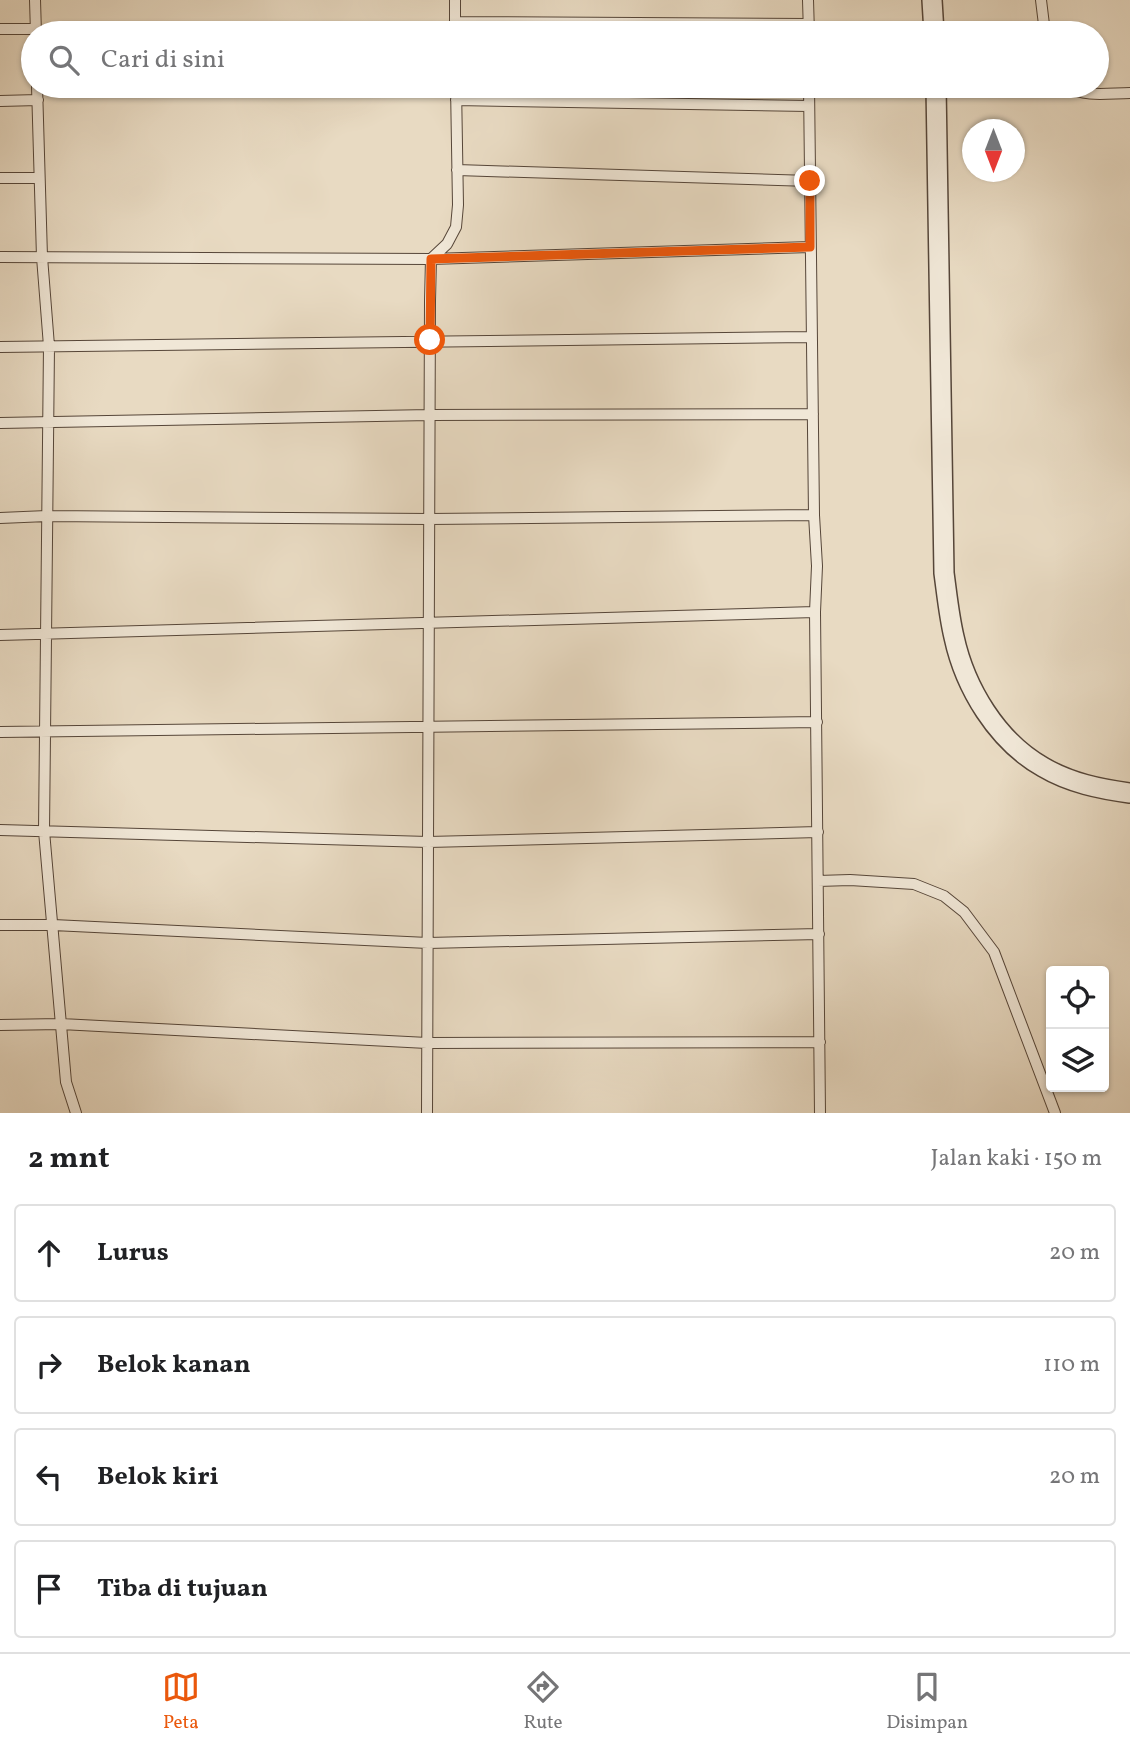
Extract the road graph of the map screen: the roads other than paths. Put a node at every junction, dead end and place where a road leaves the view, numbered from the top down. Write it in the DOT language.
graph roads {
  1 [pos="35,0"];
  2 [pos="455,0"];
  3 [pos="808,0"];
  4 [pos="932,0"];
  5 [pos="1041,0"];
  6 [pos="36,21"];
  7 [pos="455,21"];
  8 [pos="809,21"];
  9 [pos="933,21"];
  10 [pos="1044,21"];
  11 [pos="0,29"];
  12 [pos="21,30"];
  13 [pos="1109,93"];
  14 [pos="1130,93"];
  15 [pos="809,98"];
  16 [pos="936,98"];
  17 [pos="38,100"];
  18 [pos="456,100"];
  19 [pos="0,101"];
  20 [pos="809,106"];
  21 [pos="457,170"];
  22 [pos="0,178"];
  23 [pos="40,178"];
  24 [pos="810,181"];
  25 [pos="810,247"];
  26 [pos="0,257"];
  27 [pos="42,257"];
  28 [pos="431,259"];
  29 [pos="812,337"];
  30 [pos="430,340"];
  31 [pos="49,346"];
  32 [pos="0,347"];
  33 [pos="813,414"];
  34 [pos="430,415"];
  35 [pos="48,421"];
  36 [pos="0,423"];
  37 [pos="814,514"];
  38 [pos="47,516"];
  39 [pos="0,518"];
  40 [pos="429,519"];
  41 [pos="816,612"];
  42 [pos="429,624"];
  43 [pos="46,633"];
  44 [pos="0,635"];
  45 [pos="817,722"];
  46 [pos="429,728"];
  47 [pos="45,731"];
  48 [pos="0,732"];
  49 [pos="1130,793"];
  50 [pos="0,830"];
  51 [pos="44,831"];
  52 [pos="818,832"];
  53 [pos="428,842"];
  54 [pos="818,881"];
  55 [pos="0,925"];
  56 [pos="52,925"];
  57 [pos="819,934"];
  58 [pos="428,943"];
  59 [pos="61,1024"];
  60 [pos="0,1025"];
  61 [pos="820,1042"];
  62 [pos="428,1043"];
  63 [pos="76,1113"];
  64 [pos="428,1113"];
  65 [pos="820,1113"];
  66 [pos="1055,1113"];
  1 -- 6 [label="lane"];
  2 -- 7 [label="lane"];
  3 -- 8 [label="lane"];
  4 -- 9 [label="street"];
  5 -- 10 [label="lane"];
  11 -- 12 [label="lane"];
  13 -- 14 [label="lane"];
  15 -- 20 [label="lane"];
  16 -- 49 [label="street"];
  17 -- 19 [label="lane"];
  17 -- 23 [label="lane"];
  18 -- 20 [label="lane"];
  18 -- 21 [label="lane"];
  20 -- 24 [label="lane"];
  21 -- 24 [label="lane"];
  21 -- 28 [label="lane"];
  22 -- 23 [label="lane"];
  23 -- 27 [label="lane"];
  24 -- 25 [label="lane"];
  25 -- 28 [label="lane"];
  25 -- 29 [label="lane"];
  26 -- 27 [label="lane"];
  27 -- 28 [label="lane"];
  27 -- 31 [label="lane"];
  28 -- 30 [label="lane"];
  29 -- 30 [label="lane"];
  29 -- 33 [label="lane"];
  30 -- 31 [label="lane"];
  30 -- 34 [label="lane"];
  31 -- 32 [label="lane"];
  31 -- 35 [label="lane"];
  33 -- 34 [label="lane"];
  33 -- 37 [label="lane"];
  34 -- 35 [label="lane"];
  34 -- 40 [label="lane"];
  35 -- 36 [label="lane"];
  35 -- 38 [label="lane"];
  37 -- 40 [label="lane"];
  37 -- 41 [label="lane"];
  38 -- 39 [label="lane"];
  38 -- 40 [label="lane"];
  38 -- 43 [label="lane"];
  40 -- 42 [label="lane"];
  41 -- 42 [label="lane"];
  41 -- 45 [label="lane"];
  42 -- 43 [label="lane"];
  42 -- 46 [label="lane"];
  43 -- 44 [label="lane"];
  43 -- 47 [label="lane"];
  45 -- 46 [label="lane"];
  45 -- 52 [label="lane"];
  46 -- 47 [label="lane"];
  46 -- 53 [label="lane"];
  47 -- 48 [label="lane"];
  47 -- 51 [label="lane"];
  50 -- 51 [label="lane"];
  51 -- 53 [label="lane"];
  51 -- 56 [label="lane"];
  52 -- 53 [label="lane"];
  52 -- 54 [label="lane"];
  53 -- 58 [label="lane"];
  54 -- 57 [label="lane"];
  54 -- 66 [label="lane"];
  55 -- 56 [label="lane"];
  56 -- 58 [label="lane"];
  56 -- 59 [label="lane"];
  57 -- 58 [label="lane"];
  57 -- 61 [label="lane"];
  58 -- 62 [label="lane"];
  59 -- 60 [label="lane"];
  59 -- 62 [label="lane"];
  59 -- 63 [label="lane"];
  61 -- 62 [label="lane"];
  61 -- 65 [label="lane"];
  62 -- 64 [label="lane"];
}
